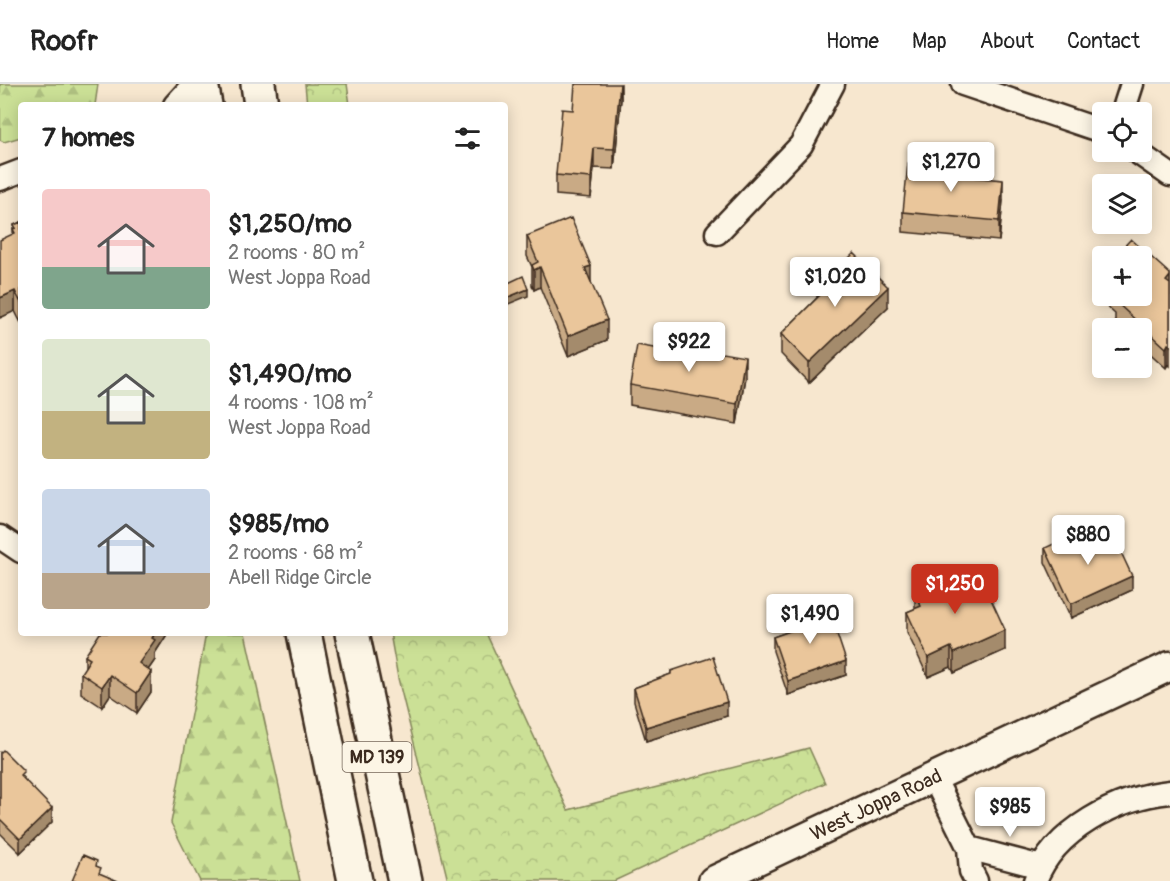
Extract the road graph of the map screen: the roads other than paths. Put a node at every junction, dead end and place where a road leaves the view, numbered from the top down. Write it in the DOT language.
graph roads {
  1 [pos="194,84"];
  2 [pos="201,84"];
  3 [pos="258,84"];
  4 [pos="833,84"];
  5 [pos="963,84"];
  6 [pos="1132,84"];
  7 [pos="178,102"];
  8 [pos="204,102"];
  9 [pos="261,102"];
  10 [pos="1126,102"];
  11 [pos="1092,128"];
  12 [pos="1151,162"];
  13 [pos="18,172"];
  14 [pos="1170,175"];
  15 [pos="0,179"];
  16 [pos="717,233"];
  17 [pos="0,537"];
  18 [pos="18,548"];
  19 [pos="305,636"];
  20 [pos="352,636"];
  21 [pos="1170,666"];
  22 [pos="934,778"];
  23 [pos="1170,792"];
  24 [pos="969,848"];
  25 [pos="1038,874"];
  26 [pos="355,881"];
  27 [pos="405,881"];
  28 [pos="713,881"];
  29 [pos="976,881"];
  1 -- 7 [label="street"];
  2 -- 8 [label="main road"];
  3 -- 9 [label="main road"];
  4 -- 16 [label="street"];
  5 -- 11 [label="street"];
  6 -- 10 [label="street"];
  12 -- 14 [label="street"];
  13 -- 15 [label="street"];
  17 -- 18 [label="street"];
  19 -- 26 [label="main road, MD 139"];
  20 -- 27 [label="main road, MD 139"];
  21 -- 22 [label="street, West Joppa Road"];
  22 -- 24 [label="street"];
  22 -- 28 [label="street, West Joppa Road"];
  23 -- 25 [label="street"];
  24 -- 25 [label="street"];
  24 -- 29 [label="street"];
}
